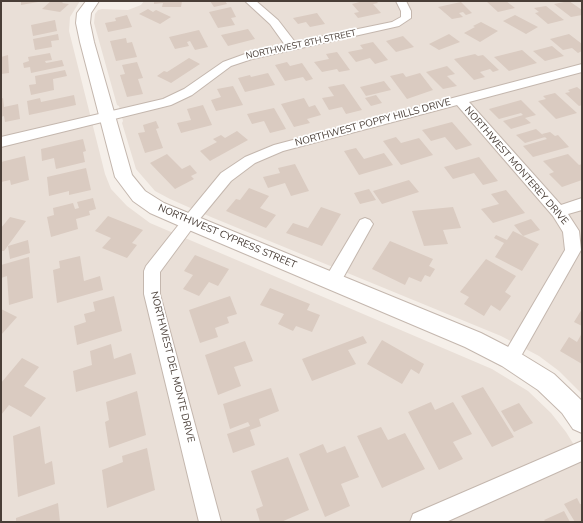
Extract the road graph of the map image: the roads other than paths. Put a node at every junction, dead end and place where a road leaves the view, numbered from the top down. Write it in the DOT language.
graph roads {
  1 [pos="93,1"];
  2 [pos="250,1"];
  3 [pos="401,1"];
  4 [pos="292,46"];
  5 [pos="582,68"];
  6 [pos="460,100"];
  7 [pos="107,117"];
  8 [pos="1,142"];
  9 [pos="582,204"];
  10 [pos="558,212"];
  11 [pos="189,222"];
  12 [pos="365,224"];
  13 [pos="332,282"];
  14 [pos="510,359"];
  15 [pos="582,420"];
  16 [pos="582,451"];
  17 [pos="210,522"];
  18 [pos="421,522"];
  1 -- 7 [label="street, NORTHWEST CYPRESS STREET"];
  2 -- 4 [label="street"];
  3 -- 4 [label="street, NORTHWEST 8TH STREET"];
  4 -- 7 [label="street, NORTHWEST 8TH STREET"];
  5 -- 6 [label="street, NORTHWEST POPPY HILLS DRIVE"];
  6 -- 10 [label="street, NORTHWEST MONTEREY DRIVE"];
  6 -- 11 [label="street, NORTHWEST POPPY HILLS DRIVE"];
  7 -- 8 [label="street, NORTHWEST 8TH STREET"];
  7 -- 11 [label="street, NORTHWEST CYPRESS STREET"];
  9 -- 10 [label="street"];
  10 -- 14 [label="street, NORTHWEST MONTEREY DRIVE"];
  11 -- 13 [label="street, NORTHWEST CYPRESS STREET"];
  11 -- 17 [label="street, NORTHWEST DEL MONTE DRIVE"];
  12 -- 13 [label="street"];
  13 -- 14 [label="street, NORTHWEST CYPRESS STREET"];
  14 -- 15 [label="street, NORTHWEST CYPRESS STREET"];
  16 -- 18 [label="street"];
}
